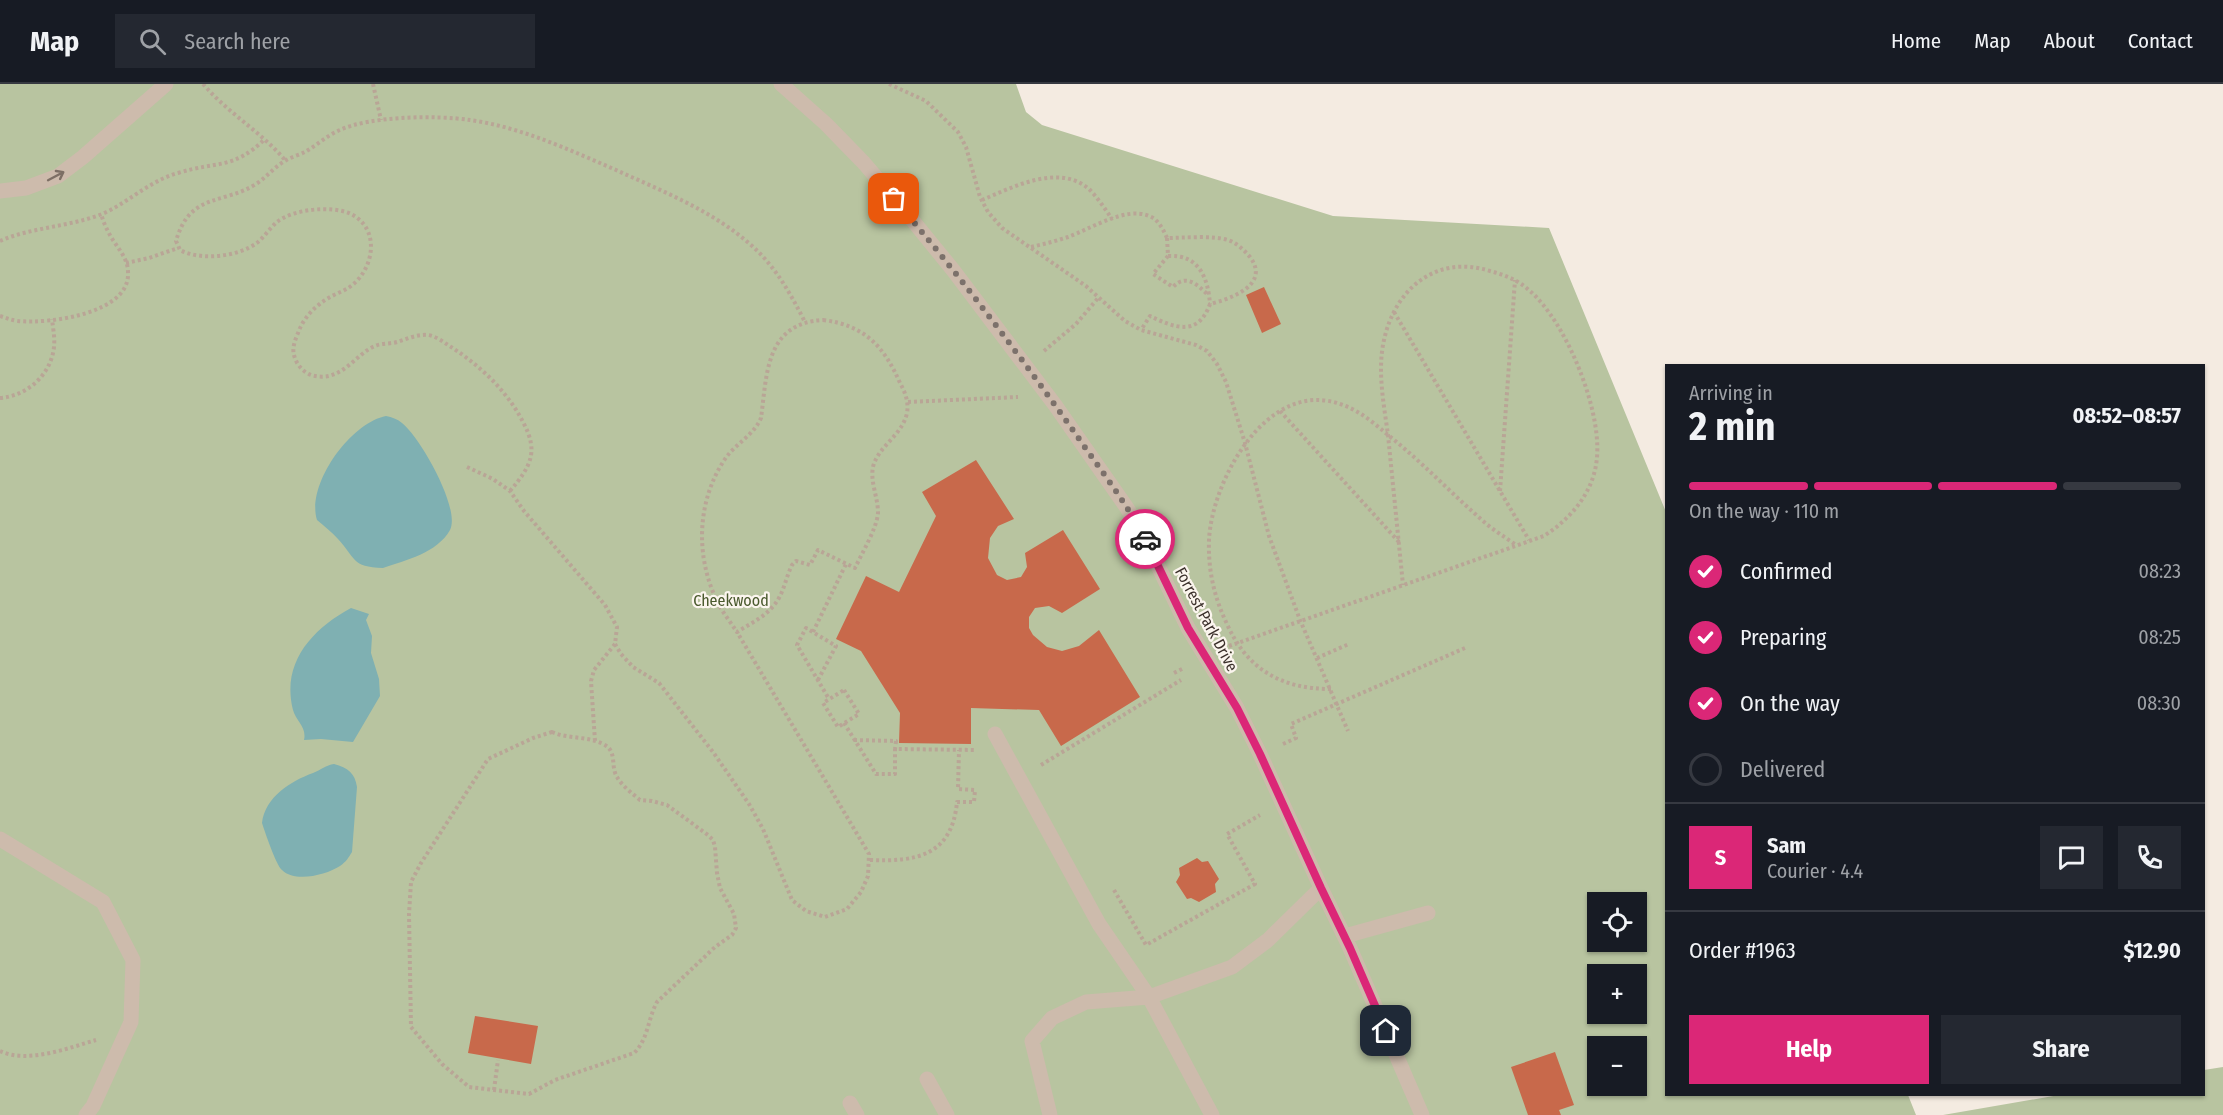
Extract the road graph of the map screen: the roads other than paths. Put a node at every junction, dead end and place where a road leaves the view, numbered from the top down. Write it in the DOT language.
graph roads {
  1 [pos="166,84"];
  2 [pos="781,84"];
  3 [pos="0,191"];
  4 [pos="995,734"];
  5 [pos="0,838"];
  6 [pos="1321,888"];
  7 [pos="1428,913"];
  8 [pos="1345,936"];
  9 [pos="1149,997"];
  10 [pos="927,1079"];
  11 [pos="86,1115"];
  12 [pos="947,1115"];
  13 [pos="1050,1115"];
  14 [pos="1212,1115"];
  15 [pos="1422,1115"];
  3 -- 1 [label="lane, one-way"];
  2 -- 6 [label="lane, Forrest Park Drive"];
  4 -- 9 [label="lane"];
  5 -- 11 [label="lane"];
  6 -- 8 [label="lane, Forrest Park Drive"];
  6 -- 9 [label="lane"];
  7 -- 8 [label="lane"];
  8 -- 15 [label="lane, Forrest Park Drive"];
  9 -- 13 [label="lane"];
  9 -- 14 [label="lane"];
  10 -- 12 [label="lane"];
}
